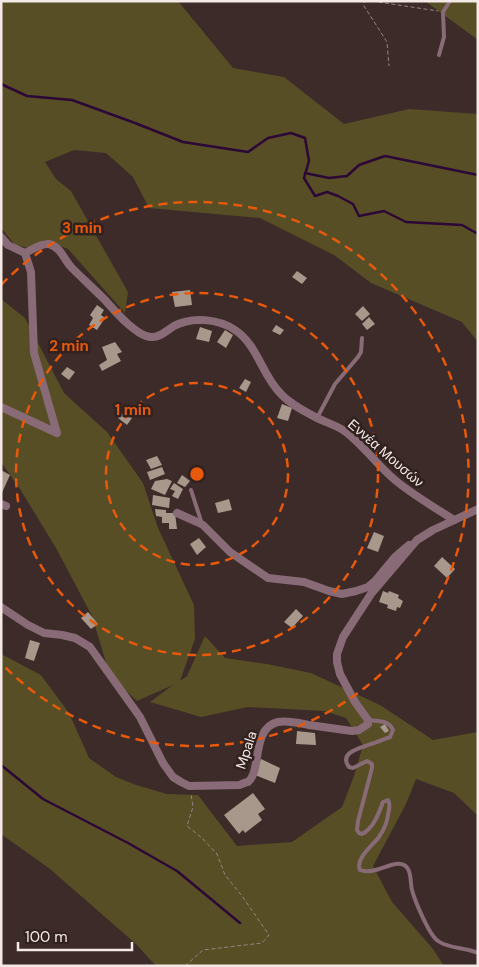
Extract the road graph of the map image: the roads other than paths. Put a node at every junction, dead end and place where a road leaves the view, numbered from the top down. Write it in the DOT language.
graph roads {
  1 [pos="450,1"];
  2 [pos="439,55"];
  3 [pos="1,237"];
  4 [pos="25,253"];
  5 [pos="362,338"];
  6 [pos="1,407"];
  7 [pos="317,418"];
  8 [pos="191,490"];
  9 [pos="478,509"];
  10 [pos="177,513"];
  11 [pos="454,520"];
  12 [pos="203,525"];
  13 [pos="417,540"];
  14 [pos="1,607"];
  15 [pos="368,720"];
  16 [pos="478,953"];
  1 -- 2 [label="lane"];
  3 -- 4 [label="street"];
  4 -- 6 [label="street"];
  4 -- 7 [label="street, Εννέα Μουσών"];
  5 -- 7 [label="lane"];
  7 -- 11 [label="street, Εννέα Μουσών"];
  8 -- 12 [label="lane"];
  9 -- 11 [label="street"];
  10 -- 12 [label="street"];
  11 -- 13 [label="street"];
  12 -- 13 [label="street"];
  13 -- 15 [label="street"];
  14 -- 15 [label="street, Mpala"];
  15 -- 16 [label="lane"];
}
